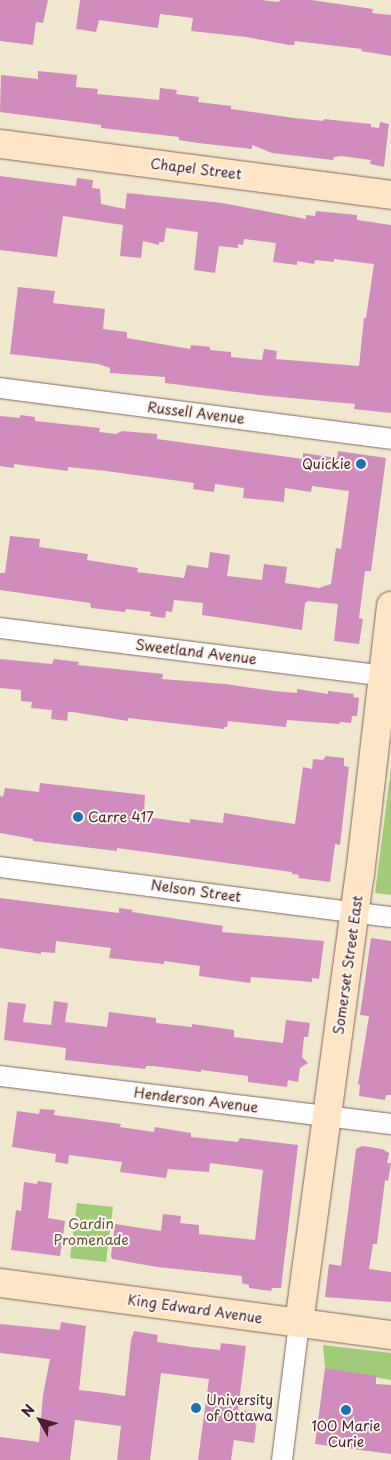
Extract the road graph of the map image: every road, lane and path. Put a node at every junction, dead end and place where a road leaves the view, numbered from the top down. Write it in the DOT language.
graph roads {
  1 [pos="0,144"];
  2 [pos="391,195"];
  3 [pos="0,388"];
  4 [pos="391,439"];
  5 [pos="391,606"];
  6 [pos="0,628"];
  7 [pos="387,677"];
  8 [pos="0,867"];
  9 [pos="355,912"];
  10 [pos="391,917"];
  11 [pos="0,1076"];
  12 [pos="327,1116"];
  13 [pos="391,1124"];
  14 [pos="0,1283"];
  15 [pos="299,1323"];
  16 [pos="391,1335"];
  17 [pos="282,1460"];
  1 -- 2 [label="street, Chapel Street"];
  3 -- 4 [label="street, Russell Avenue"];
  5 -- 7 [label="street, Somerset Street East"];
  6 -- 7 [label="street, Sweetland Avenue"];
  7 -- 9 [label="street, Somerset Street East"];
  8 -- 9 [label="street, Nelson Street"];
  9 -- 10 [label="street, Nelson Street"];
  9 -- 12 [label="street, Somerset Street East"];
  11 -- 12 [label="street, Henderson Avenue"];
  12 -- 13 [label="street, Henderson Avenue"];
  12 -- 15 [label="street, Somerset Street East"];
  14 -- 15 [label="street, King Edward Avenue"];
  15 -- 16 [label="street, King Edward Avenue"];
  15 -- 17 [label="street"];
}
